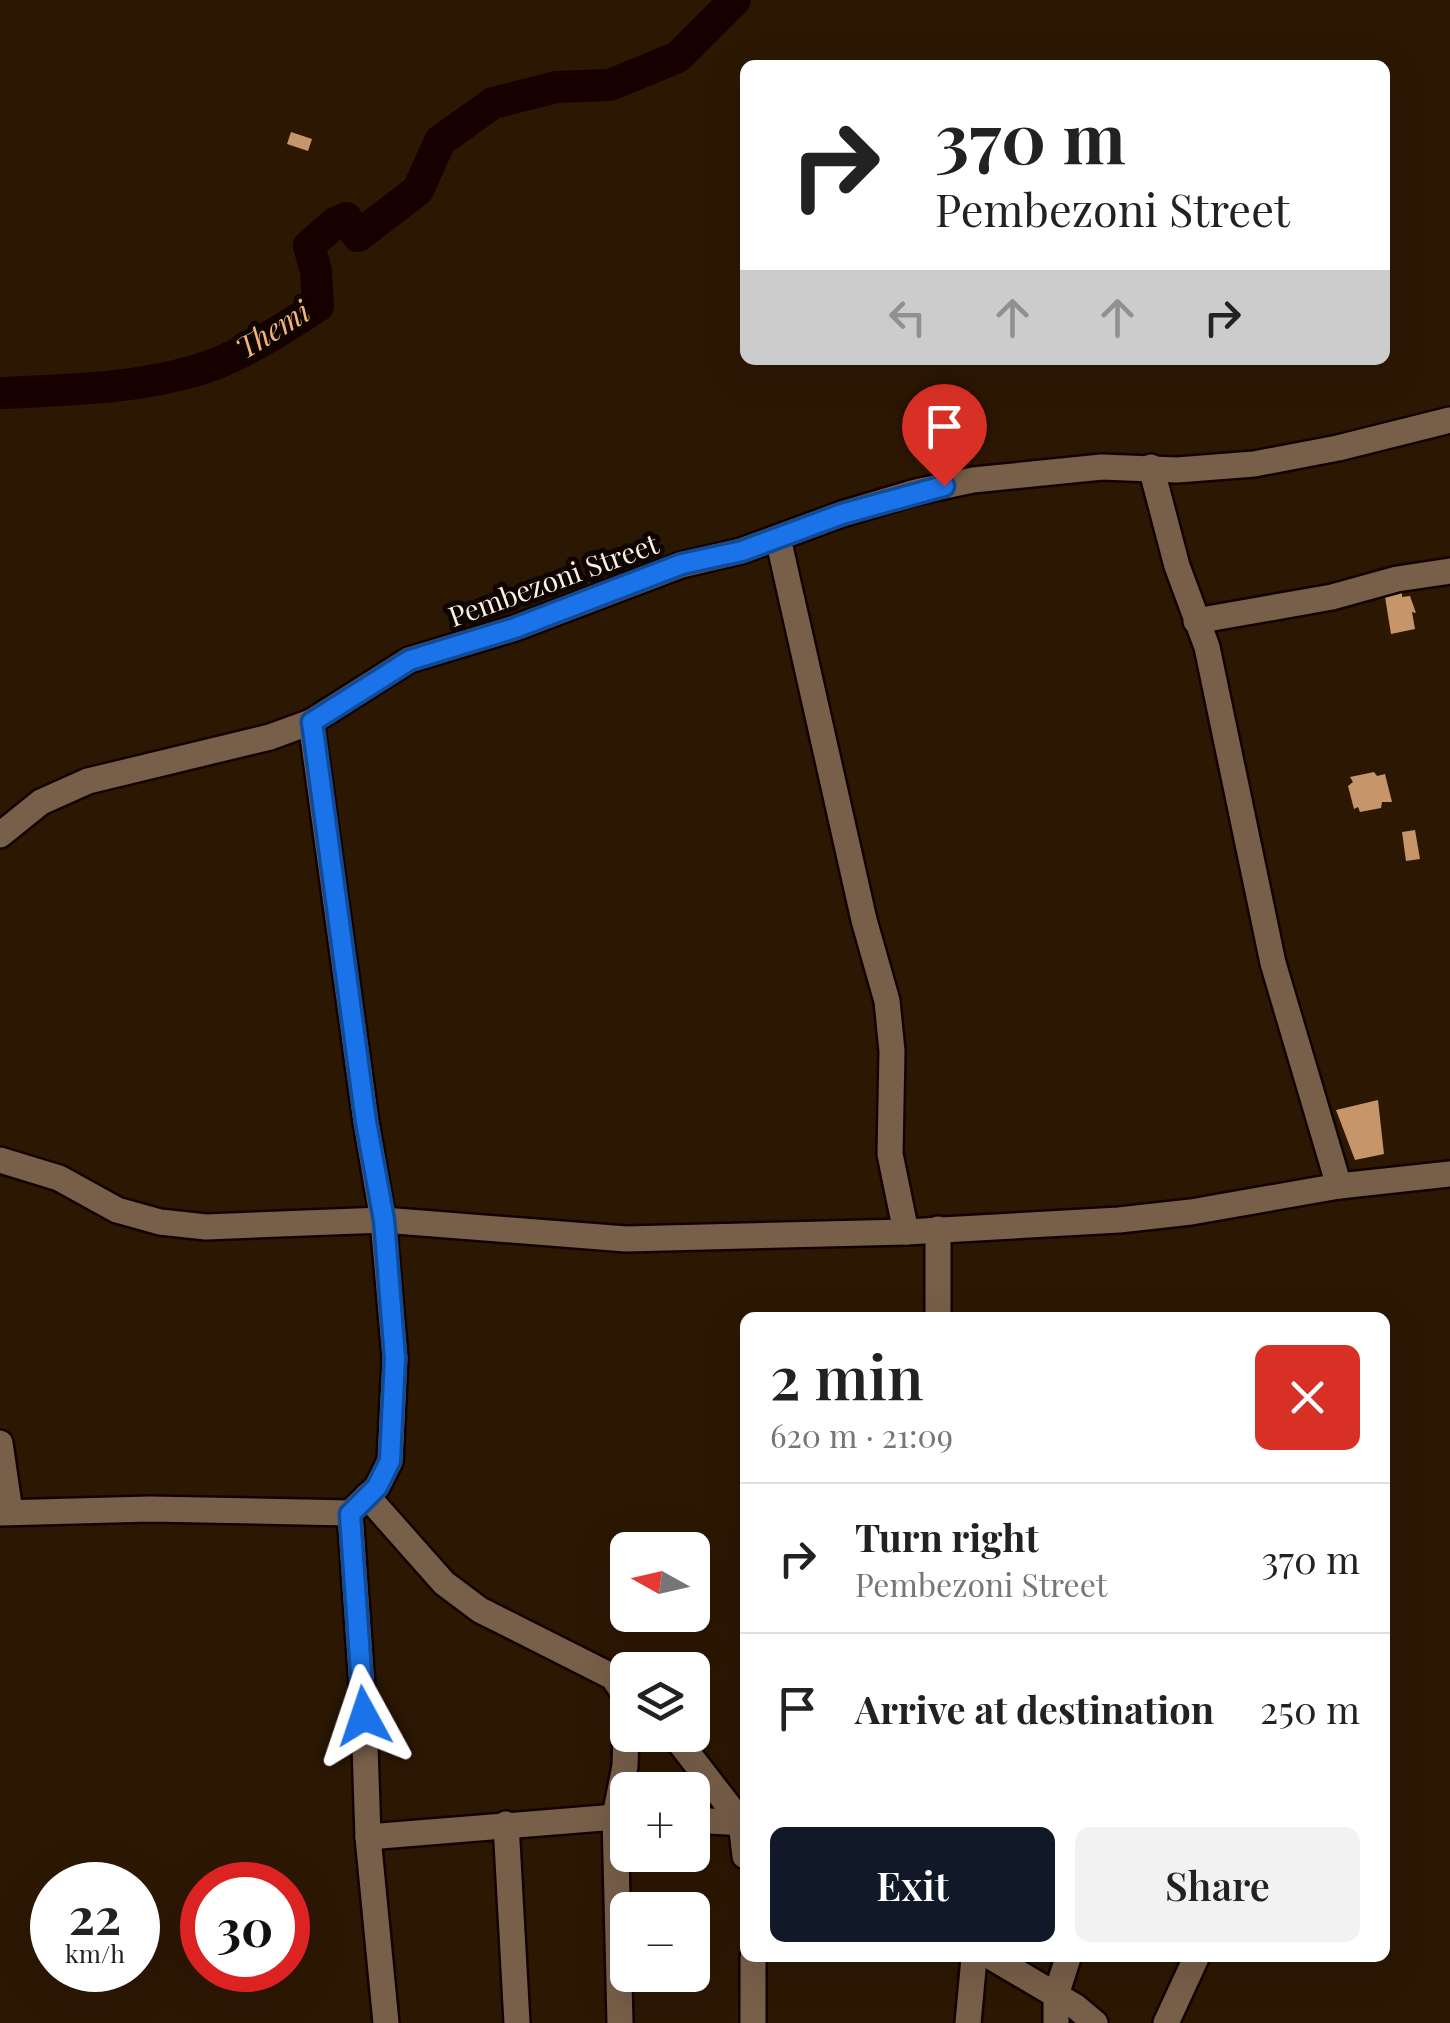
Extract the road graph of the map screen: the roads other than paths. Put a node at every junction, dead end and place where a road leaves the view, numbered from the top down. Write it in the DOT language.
graph roads {
  1 [pos="1450,420"];
  2 [pos="1152,466"];
  3 [pos="778,538"];
  4 [pos="1450,572"];
  5 [pos="1196,621"];
  6 [pos="312,722"];
  7 [pos="0,834"];
  8 [pos="0,1160"];
  9 [pos="1450,1174"];
  10 [pos="1339,1186"];
  11 [pos="384,1220"];
  12 [pos="938,1230"];
  13 [pos="906,1232"];
  14 [pos="938,1312"];
  15 [pos="0,1443"];
  16 [pos="359,1505"];
  17 [pos="5,1512"];
  18 [pos="610,1675"];
  19 [pos="687,1752"];
  20 [pos="610,1817"];
  21 [pos="740,1819"];
  22 [pos="710,1821"];
  23 [pos="740,1823"];
  24 [pos="506,1824"];
  25 [pos="368,1837"];
  26 [pos="621,1872"];
  27 [pos="753,1962"];
  28 [pos="974,1962"];
  29 [pos="999,1962"];
  30 [pos="1067,1962"];
  31 [pos="1194,1962"];
  32 [pos="1056,1995"];
  33 [pos="386,2023"];
  34 [pos="518,2023"];
  35 [pos="620,2023"];
  36 [pos="753,2023"];
  37 [pos="968,2023"];
  38 [pos="1056,2023"];
  39 [pos="1095,2023"];
  40 [pos="1166,2023"];
  1 -- 2 [label="street, Pembezoni Street"];
  2 -- 3 [label="street, Pembezoni Street"];
  2 -- 5 [label="street"];
  3 -- 6 [label="street, Pembezoni Street"];
  3 -- 13 [label="street"];
  4 -- 5 [label="street"];
  5 -- 10 [label="street"];
  6 -- 7 [label="street, Pembezoni Street"];
  6 -- 11 [label="street"];
  8 -- 11 [label="street"];
  9 -- 10 [label="street"];
  10 -- 12 [label="street"];
  11 -- 13 [label="street"];
  11 -- 16 [label="street"];
  12 -- 13 [label="street"];
  12 -- 14 [label="street"];
  15 -- 17 [label="street"];
  16 -- 17 [label="street"];
  16 -- 18 [label="street"];
  16 -- 25 [label="street"];
  19 -- 21 [label="street"];
  20 -- 24 [label="street"];
  22 -- 23 [label="street"];
  24 -- 25 [label="street"];
  24 -- 34 [label="street"];
  25 -- 33 [label="street"];
  26 -- 35 [label="street"];
  27 -- 36 [label="street"];
  28 -- 37 [label="street"];
  29 -- 32 [label="street"];
  30 -- 32 [label="street"];
  31 -- 40 [label="street"];
  32 -- 38 [label="street"];
  32 -- 39 [label="street"];
}
